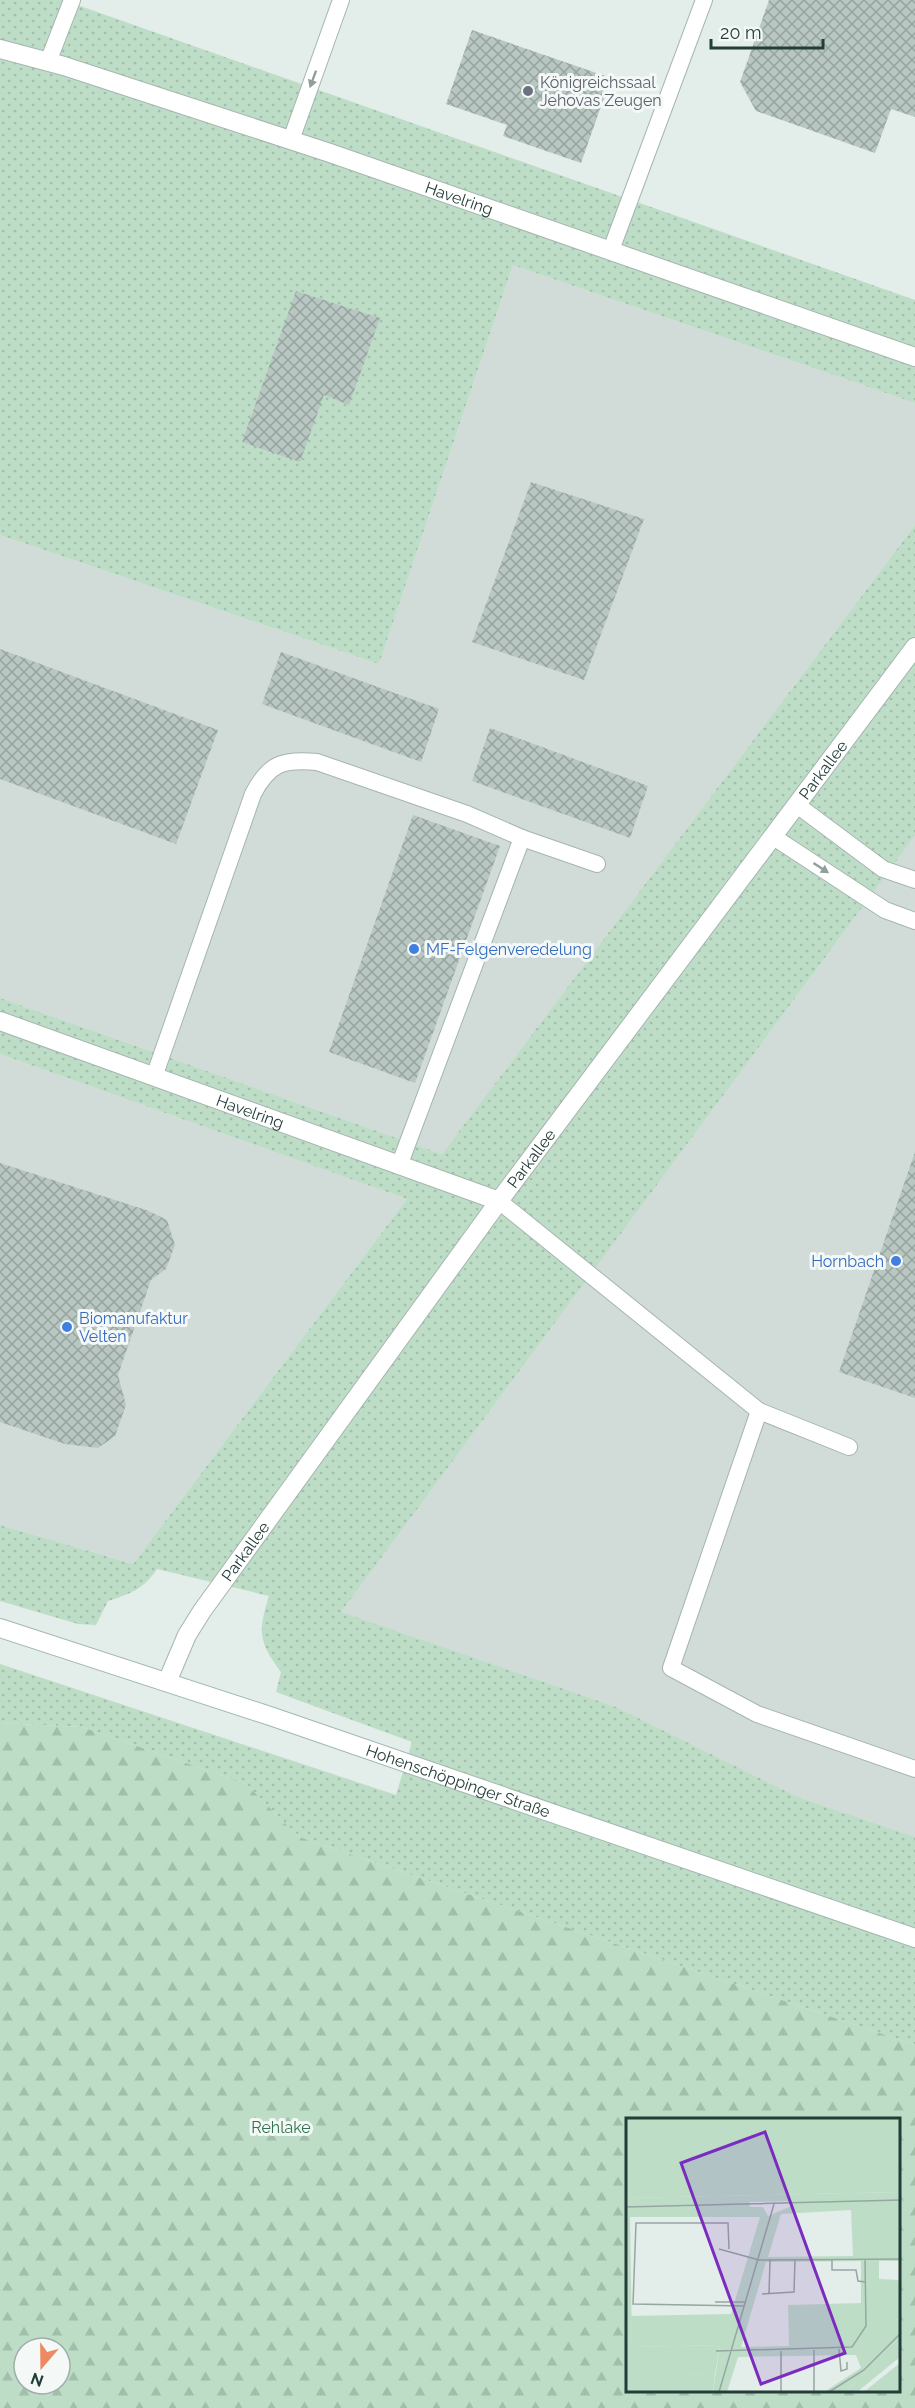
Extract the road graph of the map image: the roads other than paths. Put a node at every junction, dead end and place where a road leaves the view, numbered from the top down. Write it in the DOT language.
graph roads {
  1 [pos="72,0"];
  2 [pos="341,0"];
  3 [pos="704,0"];
  4 [pos="0,49"];
  5 [pos="48,62"];
  6 [pos="291,140"];
  7 [pos="611,250"];
  8 [pos="915,357"];
  9 [pos="915,647"];
  10 [pos="797,805"];
  11 [pos="772,836"];
  12 [pos="522,838"];
  13 [pos="597,864"];
  14 [pos="915,880"];
  15 [pos="915,921"];
  16 [pos="0,1021"];
  17 [pos="154,1077"];
  18 [pos="399,1166"];
  19 [pos="499,1201"];
  20 [pos="759,1411"];
  21 [pos="849,1447"];
  22 [pos="0,1628"];
  23 [pos="167,1682"];
  24 [pos="915,1769"];
  25 [pos="915,1938"];
  1 -- 5 [label="lane"];
  2 -- 6 [label="lane, one-way"];
  3 -- 7 [label="lane"];
  4 -- 5 [label="street, Havelring"];
  5 -- 6 [label="street, Havelring"];
  6 -- 7 [label="street, Havelring"];
  7 -- 8 [label="street, Havelring"];
  9 -- 10 [label="street, Parkallee"];
  10 -- 11 [label="street, Parkallee"];
  10 -- 14 [label="lane"];
  11 -- 15 [label="lane, one-way"];
  11 -- 19 [label="street, Parkallee"];
  12 -- 13 [label="lane"];
  12 -- 17 [label="lane"];
  12 -- 18 [label="lane"];
  16 -- 17 [label="street, Havelring"];
  17 -- 18 [label="street, Havelring"];
  18 -- 19 [label="street, Havelring"];
  19 -- 20 [label="lane"];
  19 -- 23 [label="street, Parkallee"];
  20 -- 21 [label="lane"];
  20 -- 24 [label="lane"];
  22 -- 23 [label="street, Hohenschöppinger Straße"];
  23 -- 25 [label="street, Hohenschöppinger Straße"];
}
